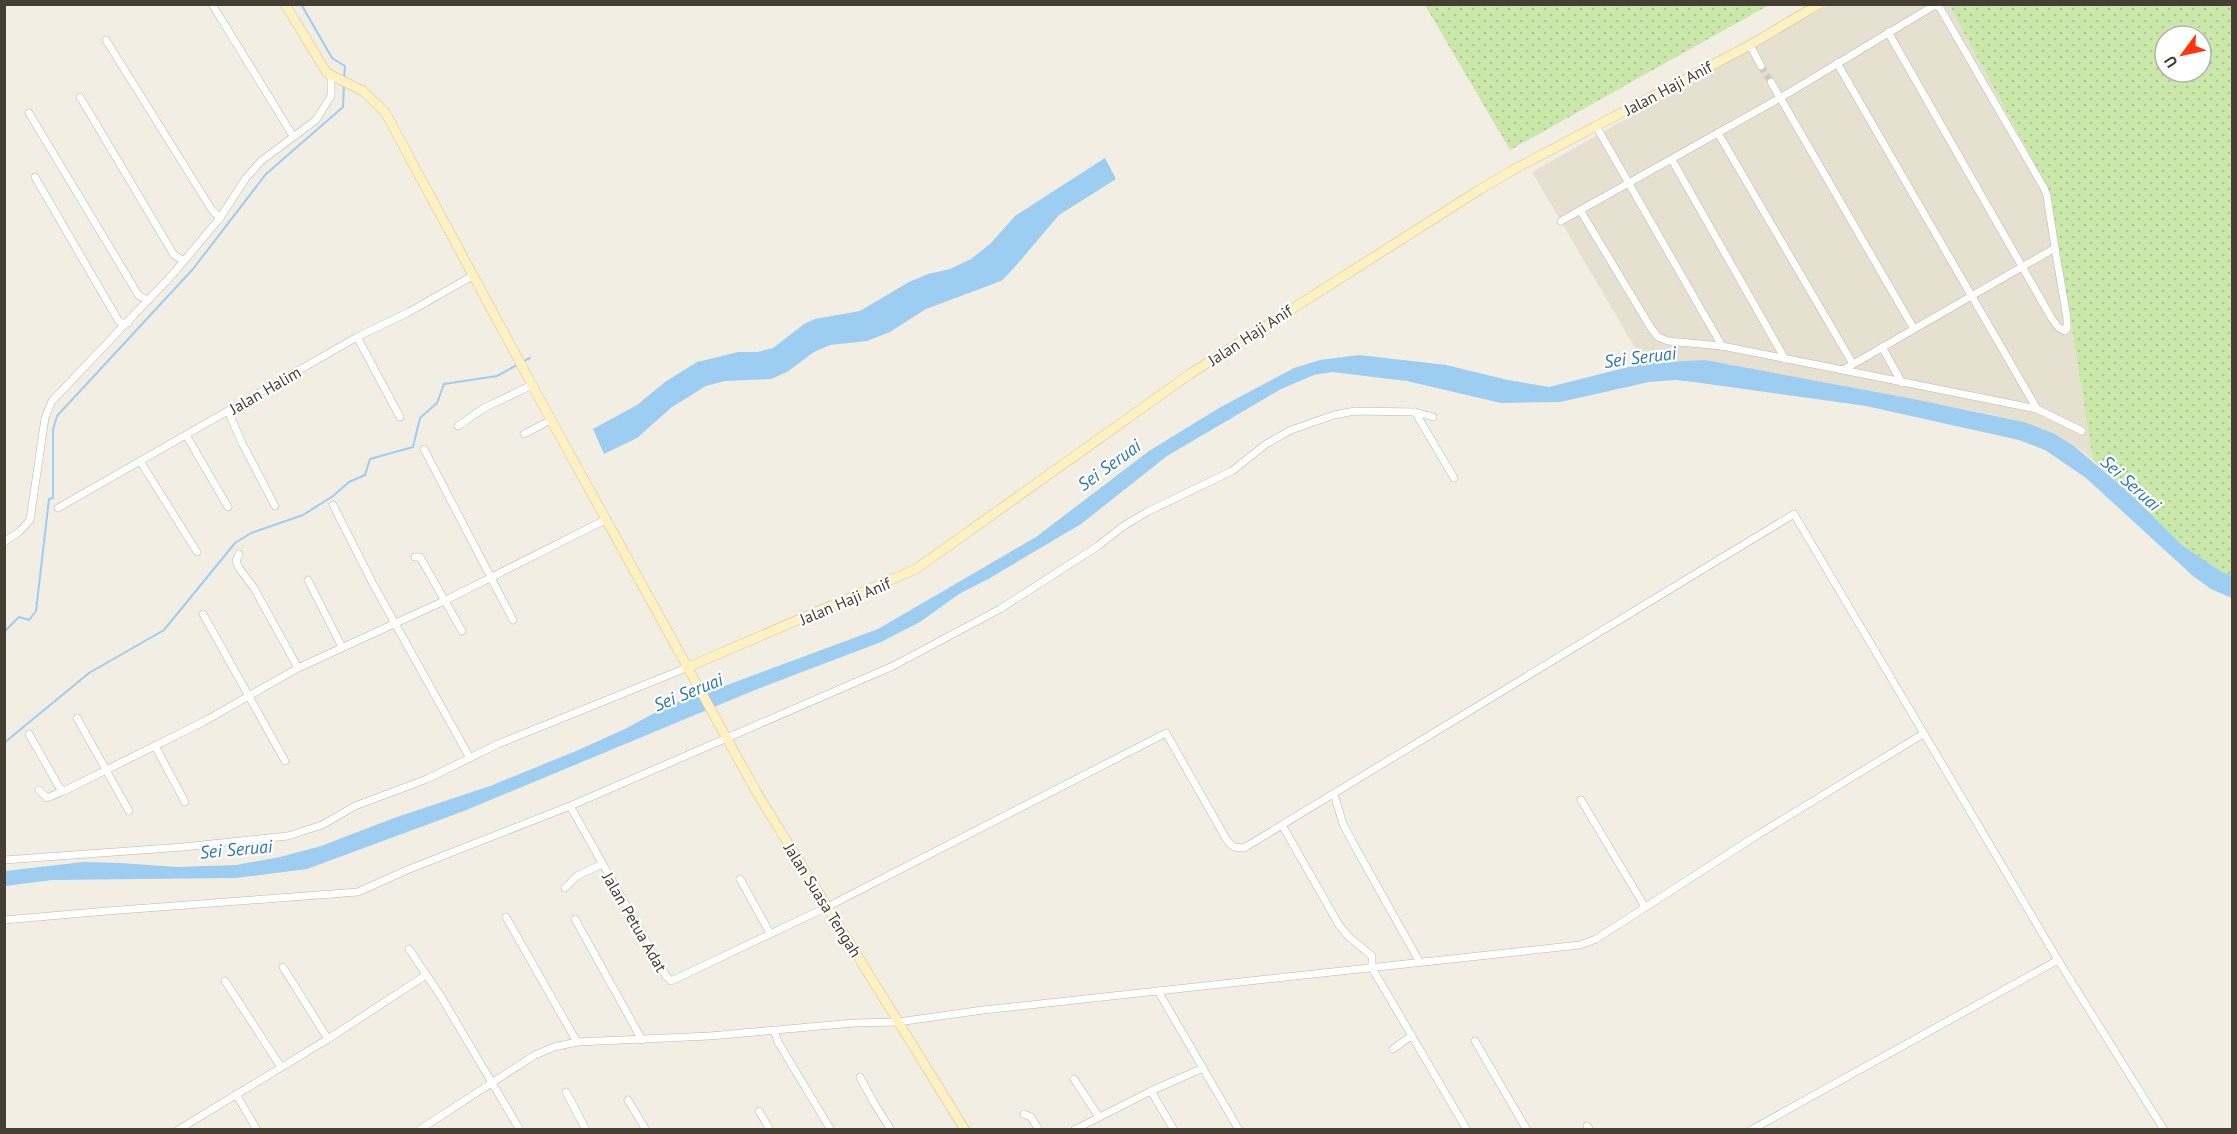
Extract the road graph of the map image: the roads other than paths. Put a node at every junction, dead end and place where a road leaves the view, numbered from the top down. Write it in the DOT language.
graph roads {
  1 [pos="212,4"];
  2 [pos="285,4"];
  3 [pos="1819,4"];
  4 [pos="1888,32"];
  5 [pos="106,40"];
  6 [pos="1750,45"];
  7 [pos="1837,63"];
  8 [pos="1761,66"];
  9 [pos="334,78"];
  10 [pos="1771,82"];
  11 [pos="80,97"];
  12 [pos="1780,98"];
  13 [pos="29,113"];
  14 [pos="1596,126"];
  15 [pos="1718,133"];
  16 [pos="293,136"];
  17 [pos="1672,160"];
  18 [pos="35,177"];
  19 [pos="1629,184"];
  20 [pos="1580,210"];
  21 [pos="220,218"];
  22 [pos="1561,221"];
  23 [pos="2055,248"];
  24 [pos="184,261"];
  25 [pos="2022,267"];
  26 [pos="474,275"];
  27 [pos="1973,296"];
  28 [pos="149,300"];
  29 [pos="128,323"];
  30 [pos="1914,329"];
  31 [pos="357,338"];
  32 [pos="1722,346"];
  33 [pos="1882,347"];
  34 [pos="1785,359"];
  35 [pos="1853,364"];
  36 [pos="1843,370"];
  37 [pos="1902,383"];
  38 [pos="532,385"];
  39 [pos="2037,408"];
  40 [pos="228,411"];
  41 [pos="1415,412"];
  42 [pos="400,417"];
  43 [pos="1434,417"];
  44 [pos="551,420"];
  45 [pos="458,426"];
  46 [pos="2082,431"];
  47 [pos="524,434"];
  48 [pos="186,435"];
  49 [pos="424,449"];
  50 [pos="140,461"];
  51 [pos="1454,478"];
  52 [pos="333,505"];
  53 [pos="275,506"];
  54 [pos="58,507"];
  55 [pos="228,507"];
  56 [pos="605,520"];
  57 [pos="4,542"];
  58 [pos="197,552"];
  59 [pos="238,554"];
  60 [pos="415,557"];
  61 [pos="492,577"];
  62 [pos="308,580"];
  63 [pos="446,600"];
  64 [pos="203,615"];
  65 [pos="513,620"];
  66 [pos="394,624"];
  67 [pos="462,631"];
  68 [pos="342,647"];
  69 [pos="298,668"];
  70 [pos="686,668"];
  71 [pos="249,694"];
  72 [pos="77,718"];
  73 [pos="29,734"];
  74 [pos="1923,734"];
  75 [pos="726,738"];
  76 [pos="155,746"];
  77 [pos="470,758"];
  78 [pos="285,761"];
  79 [pos="107,770"];
  80 [pos="39,790"];
  81 [pos="63,791"];
  82 [pos="1334,794"];
  83 [pos="1581,801"];
  84 [pos="185,802"];
  85 [pos="570,806"];
  86 [pos="129,811"];
  87 [pos="1282,825"];
  88 [pos="4,860"];
  89 [pos="602,864"];
  90 [pos="740,879"];
  91 [pos="566,888"];
  92 [pos="826,907"];
  93 [pos="1645,907"];
  94 [pos="506,917"];
  95 [pos="4,920"];
  96 [pos="575,920"];
  97 [pos="770,933"];
  98 [pos="409,949"];
  99 [pos="2058,960"];
  100 [pos="1419,961"];
  101 [pos="283,967"];
  102 [pos="1372,968"];
  103 [pos="426,975"];
  104 [pos="225,981"];
  105 [pos="1158,991"];
  106 [pos="898,1023"];
  107 [pos="776,1035"];
  108 [pos="1411,1036"];
  109 [pos="328,1039"];
  110 [pos="642,1040"];
  111 [pos="1475,1041"];
  112 [pos="577,1042"];
  113 [pos="1393,1049"];
  114 [pos="281,1067"];
  115 [pos="1203,1068"];
  116 [pos="860,1077"];
  117 [pos="1074,1079"];
  118 [pos="492,1083"];
  119 [pos="1151,1091"];
  120 [pos="566,1092"];
  121 [pos="236,1094"];
  122 [pos="628,1100"];
  123 [pos="759,1111"];
  124 [pos="1024,1114"];
  125 [pos="1099,1117"];
  126 [pos="181,1129"];
  127 [pos="257,1130"];
  128 [pos="419,1130"];
  129 [pos="520,1130"];
  130 [pos="586,1130"];
  131 [pos="646,1130"];
  132 [pos="770,1130"];
  133 [pos="831,1130"];
  134 [pos="891,1130"];
  135 [pos="965,1130"];
  136 [pos="1039,1130"];
  137 [pos="1074,1130"];
  138 [pos="1174,1130"];
  139 [pos="1239,1130"];
  140 [pos="1467,1130"];
  141 [pos="1527,1130"];
  142 [pos="1751,1130"];
  143 [pos="2164,1130"];
  1 -- 16 [label="street"];
  2 -- 9 [label="main road"];
  3 -- 6 [label="main road, Jalan Haji Anif"];
  4 -- 7 [label="street"];
  4 -- 23 [label="street"];
  4 -- 25 [label="street"];
  5 -- 21 [label="street"];
  6 -- 8 [label="street"];
  6 -- 14 [label="main road, Jalan Haji Anif"];
  7 -- 12 [label="street"];
  7 -- 27 [label="street"];
  9 -- 16 [label="street"];
  9 -- 26 [label="main road, Jalan Suasa Tengah"];
  10 -- 12 [label="street"];
  11 -- 24 [label="street"];
  12 -- 15 [label="street"];
  12 -- 30 [label="street"];
  13 -- 28 [label="street"];
  14 -- 19 [label="street"];
  14 -- 70 [label="main road, Jalan Haji Anif"];
  15 -- 17 [label="street"];
  15 -- 35 [label="street"];
  16 -- 21 [label="street"];
  17 -- 19 [label="street"];
  17 -- 34 [label="street"];
  18 -- 29 [label="street"];
  19 -- 20 [label="street"];
  19 -- 32 [label="street"];
  20 -- 22 [label="street"];
  20 -- 32 [label="street"];
  21 -- 24 [label="street"];
  23 -- 25 [label="street"];
  23 -- 25 [label="street"];
  24 -- 28 [label="street"];
  25 -- 27 [label="street"];
  26 -- 31 [label="street, Jalan Halim"];
  26 -- 38 [label="main road, Jalan Suasa Tengah"];
  27 -- 30 [label="street"];
  27 -- 39 [label="street"];
  28 -- 29 [label="street"];
  29 -- 57 [label="street"];
  30 -- 33 [label="street"];
  31 -- 40 [label="street, Jalan Halim"];
  31 -- 42 [label="street"];
  32 -- 34 [label="street"];
  33 -- 35 [label="street"];
  33 -- 37 [label="street"];
  34 -- 36 [label="street"];
  35 -- 36 [label="street"];
  36 -- 37 [label="street"];
  37 -- 39 [label="street"];
  38 -- 44 [label="main road, Jalan Suasa Tengah"];
  38 -- 45 [label="street"];
  39 -- 46 [label="street"];
  40 -- 48 [label="street, Jalan Halim"];
  40 -- 53 [label="street"];
  41 -- 43 [label="street"];
  41 -- 51 [label="street"];
  41 -- 75 [label="street"];
  44 -- 47 [label="street"];
  44 -- 56 [label="main road, Jalan Suasa Tengah"];
  48 -- 50 [label="street, Jalan Halim"];
  48 -- 55 [label="street"];
  49 -- 61 [label="street"];
  50 -- 54 [label="street, Jalan Halim"];
  50 -- 58 [label="street"];
  52 -- 66 [label="street"];
  56 -- 61 [label="street"];
  56 -- 70 [label="main road, Jalan Suasa Tengah"];
  59 -- 69 [label="street"];
  60 -- 63 [label="street"];
  61 -- 63 [label="street"];
  61 -- 65 [label="street"];
  62 -- 68 [label="street"];
  63 -- 66 [label="street"];
  63 -- 67 [label="street"];
  64 -- 71 [label="street"];
  66 -- 68 [label="street"];
  66 -- 77 [label="street"];
  68 -- 69 [label="street"];
  69 -- 71 [label="street"];
  70 -- 75 [label="main road, Jalan Suasa Tengah"];
  70 -- 77 [label="street"];
  71 -- 76 [label="street"];
  71 -- 78 [label="street"];
  72 -- 79 [label="street"];
  73 -- 81 [label="street"];
  74 -- 82 [label="street"];
  74 -- 93 [label="street"];
  74 -- 99 [label="street"];
  75 -- 85 [label="street"];
  75 -- 92 [label="main road, Jalan Suasa Tengah"];
  76 -- 79 [label="street"];
  76 -- 84 [label="street"];
  77 -- 88 [label="street"];
  79 -- 81 [label="street"];
  79 -- 86 [label="street"];
  80 -- 81 [label="street"];
  82 -- 87 [label="street"];
  82 -- 100 [label="street"];
  83 -- 93 [label="street"];
  85 -- 89 [label="street, Jalan Petua Adat"];
  85 -- 95 [label="street"];
  87 -- 92 [label="street, Jalan Petua Adat"];
  87 -- 102 [label="street"];
  89 -- 91 [label="street"];
  89 -- 97 [label="street, Jalan Petua Adat"];
  90 -- 97 [label="street"];
  92 -- 97 [label="street, Jalan Petua Adat"];
  92 -- 106 [label="main road, Jalan Suasa Tengah"];
  93 -- 100 [label="street"];
  94 -- 112 [label="street"];
  96 -- 110 [label="street"];
  98 -- 103 [label="street"];
  99 -- 142 [label="street"];
  99 -- 143 [label="street"];
  100 -- 102 [label="street"];
  101 -- 109 [label="street"];
  102 -- 105 [label="street"];
  102 -- 108 [label="street"];
  103 -- 109 [label="street"];
  103 -- 118 [label="street"];
  104 -- 114 [label="street"];
  105 -- 106 [label="street"];
  105 -- 115 [label="street"];
  106 -- 107 [label="street"];
  106 -- 135 [label="main road, Jalan Suasa Tengah"];
  107 -- 110 [label="street"];
  107 -- 133 [label="street"];
  108 -- 113 [label="street"];
  108 -- 140 [label="street"];
  109 -- 114 [label="street"];
  110 -- 112 [label="street"];
  111 -- 141 [label="street"];
  112 -- 118 [label="street"];
  114 -- 121 [label="street"];
  115 -- 119 [label="street"];
  115 -- 139 [label="street"];
  116 -- 134 [label="street"];
  117 -- 125 [label="street"];
  118 -- 128 [label="street"];
  118 -- 129 [label="street"];
  119 -- 125 [label="street"];
  119 -- 138 [label="street"];
  120 -- 130 [label="street"];
  121 -- 126 [label="street"];
  121 -- 127 [label="street"];
  122 -- 131 [label="street"];
  123 -- 132 [label="street"];
  124 -- 136 [label="street"];
  125 -- 137 [label="street"];
}
